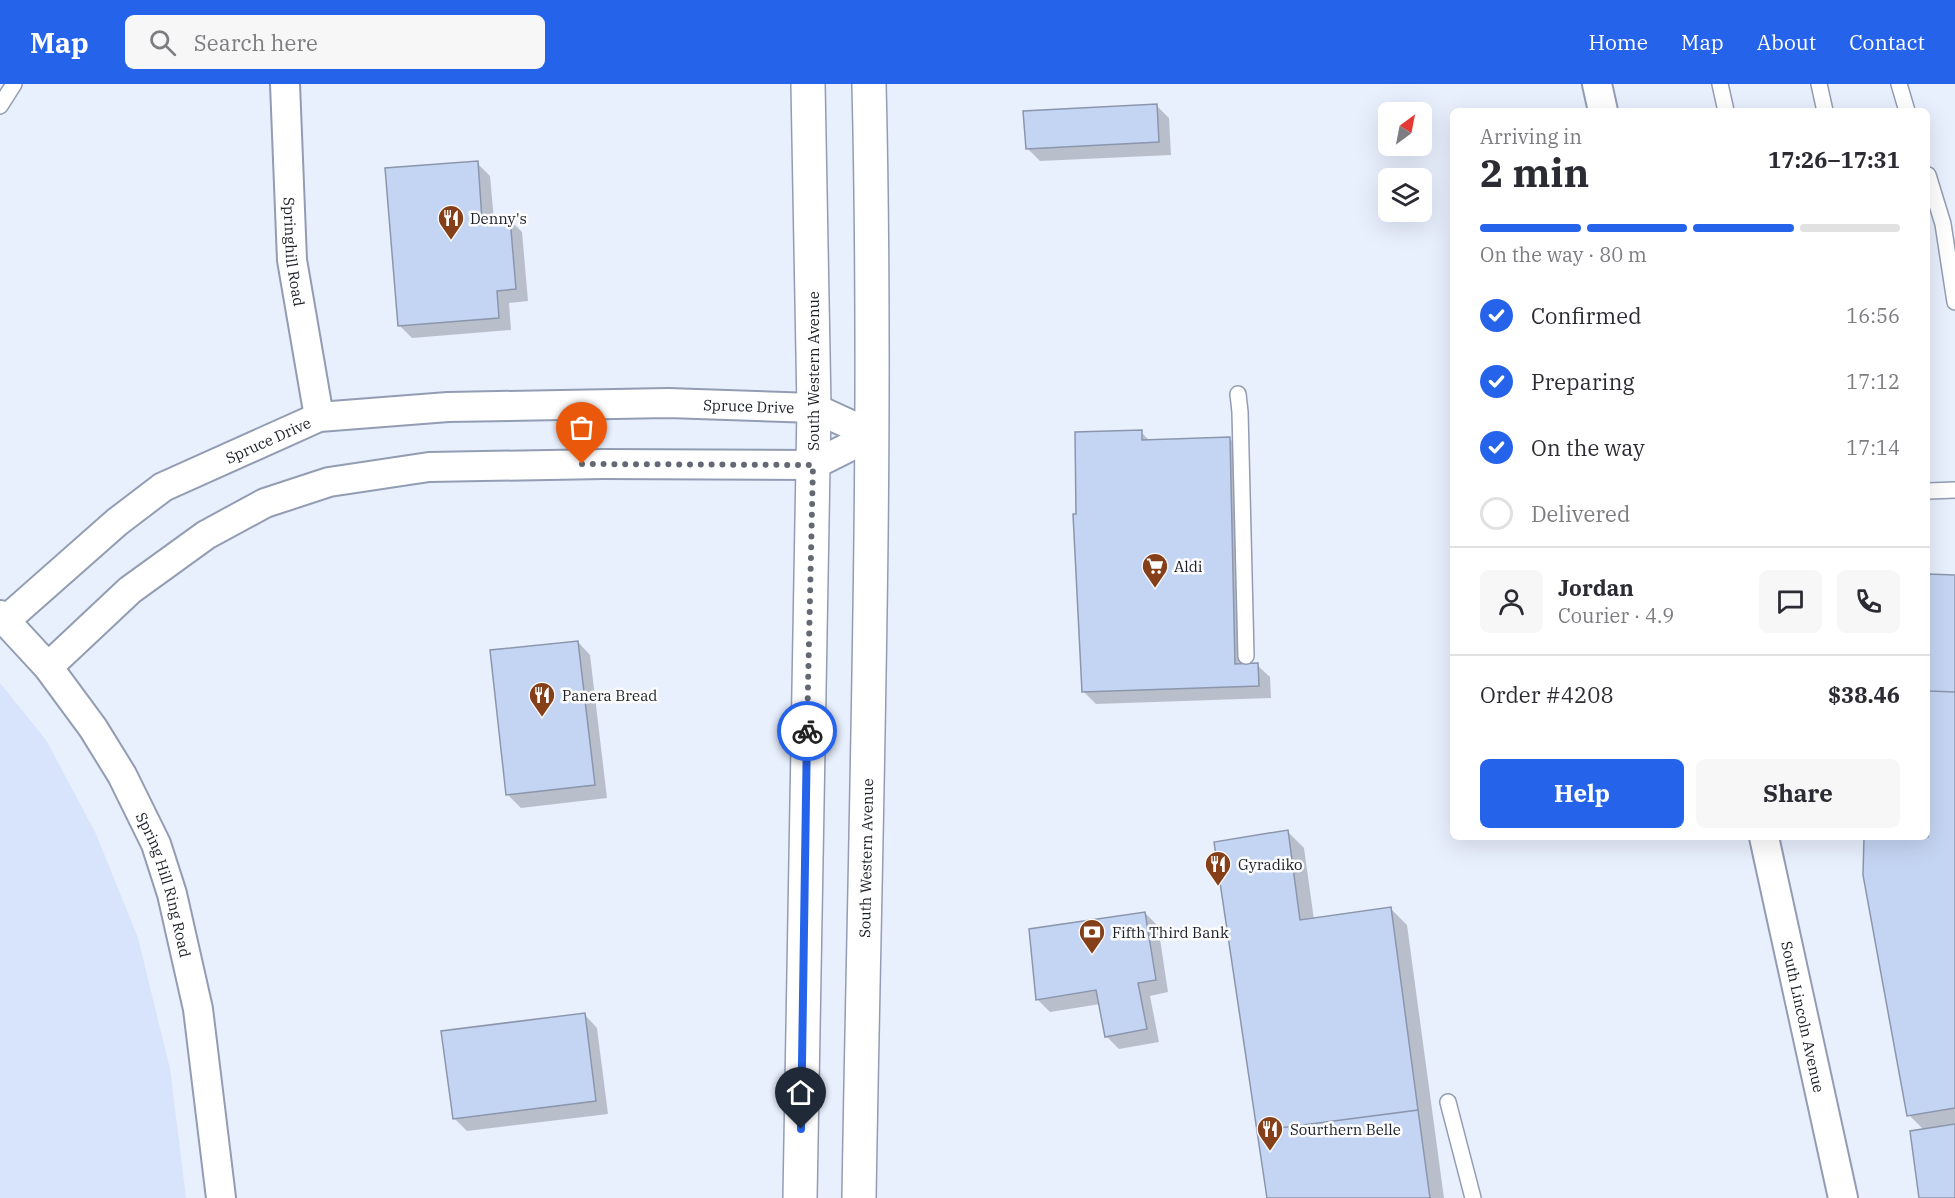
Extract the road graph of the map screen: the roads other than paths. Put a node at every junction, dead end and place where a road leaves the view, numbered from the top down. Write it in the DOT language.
graph roads {
  1 [pos="14,84"];
  2 [pos="285,84"];
  3 [pos="808,84"];
  4 [pos="869,84"];
  5 [pos="1597,84"];
  6 [pos="1720,84"];
  7 [pos="1819,84"];
  8 [pos="1899,84"];
  9 [pos="0,106"];
  10 [pos="1602,108"];
  11 [pos="1724,108"];
  12 [pos="1824,108"];
  13 [pos="1906,108"];
  14 [pos="1930,182"];
  15 [pos="1955,302"];
  16 [pos="1238,394"];
  17 [pos="814,408"];
  18 [pos="319,417"];
  19 [pos="873,435"];
  20 [pos="813,465"];
  21 [pos="1955,490"];
  22 [pos="1930,491"];
  23 [pos="3,618"];
  24 [pos="1246,656"];
  25 [pos="48,666"];
  26 [pos="1765,840"];
  27 [pos="1448,1102"];
  28 [pos="221,1198"];
  29 [pos="800,1198"];
  30 [pos="859,1198"];
  31 [pos="1473,1198"];
  32 [pos="1843,1198"];
  1 -- 9 [label="lane"];
  2 -- 18 [label="street, Springhill Road"];
  3 -- 17 [label="main road, South Western Avenue"];
  4 -- 19 [label="main road, South Western Avenue"];
  5 -- 10 [label="street"];
  6 -- 11 [label="lane"];
  7 -- 12 [label="lane"];
  8 -- 13 [label="lane"];
  14 -- 15 [label="lane"];
  16 -- 24 [label="lane"];
  17 -- 18 [label="street, Spruce Drive"];
  17 -- 19 [label="street, Spruce Drive"];
  17 -- 20 [label="main road, South Western Avenue"];
  18 -- 23 [label="street, Spruce Drive"];
  19 -- 20 [label="street"];
  19 -- 30 [label="main road, South Western Avenue"];
  20 -- 25 [label="street"];
  20 -- 29 [label="main road, South Western Avenue"];
  21 -- 22 [label="lane"];
  23 -- 25 [label="street, Spring Hill Ring Road"];
  25 -- 28 [label="street, Spring Hill Ring Road"];
  26 -- 32 [label="street, South Lincoln Avenue"];
  27 -- 31 [label="lane"];
}
